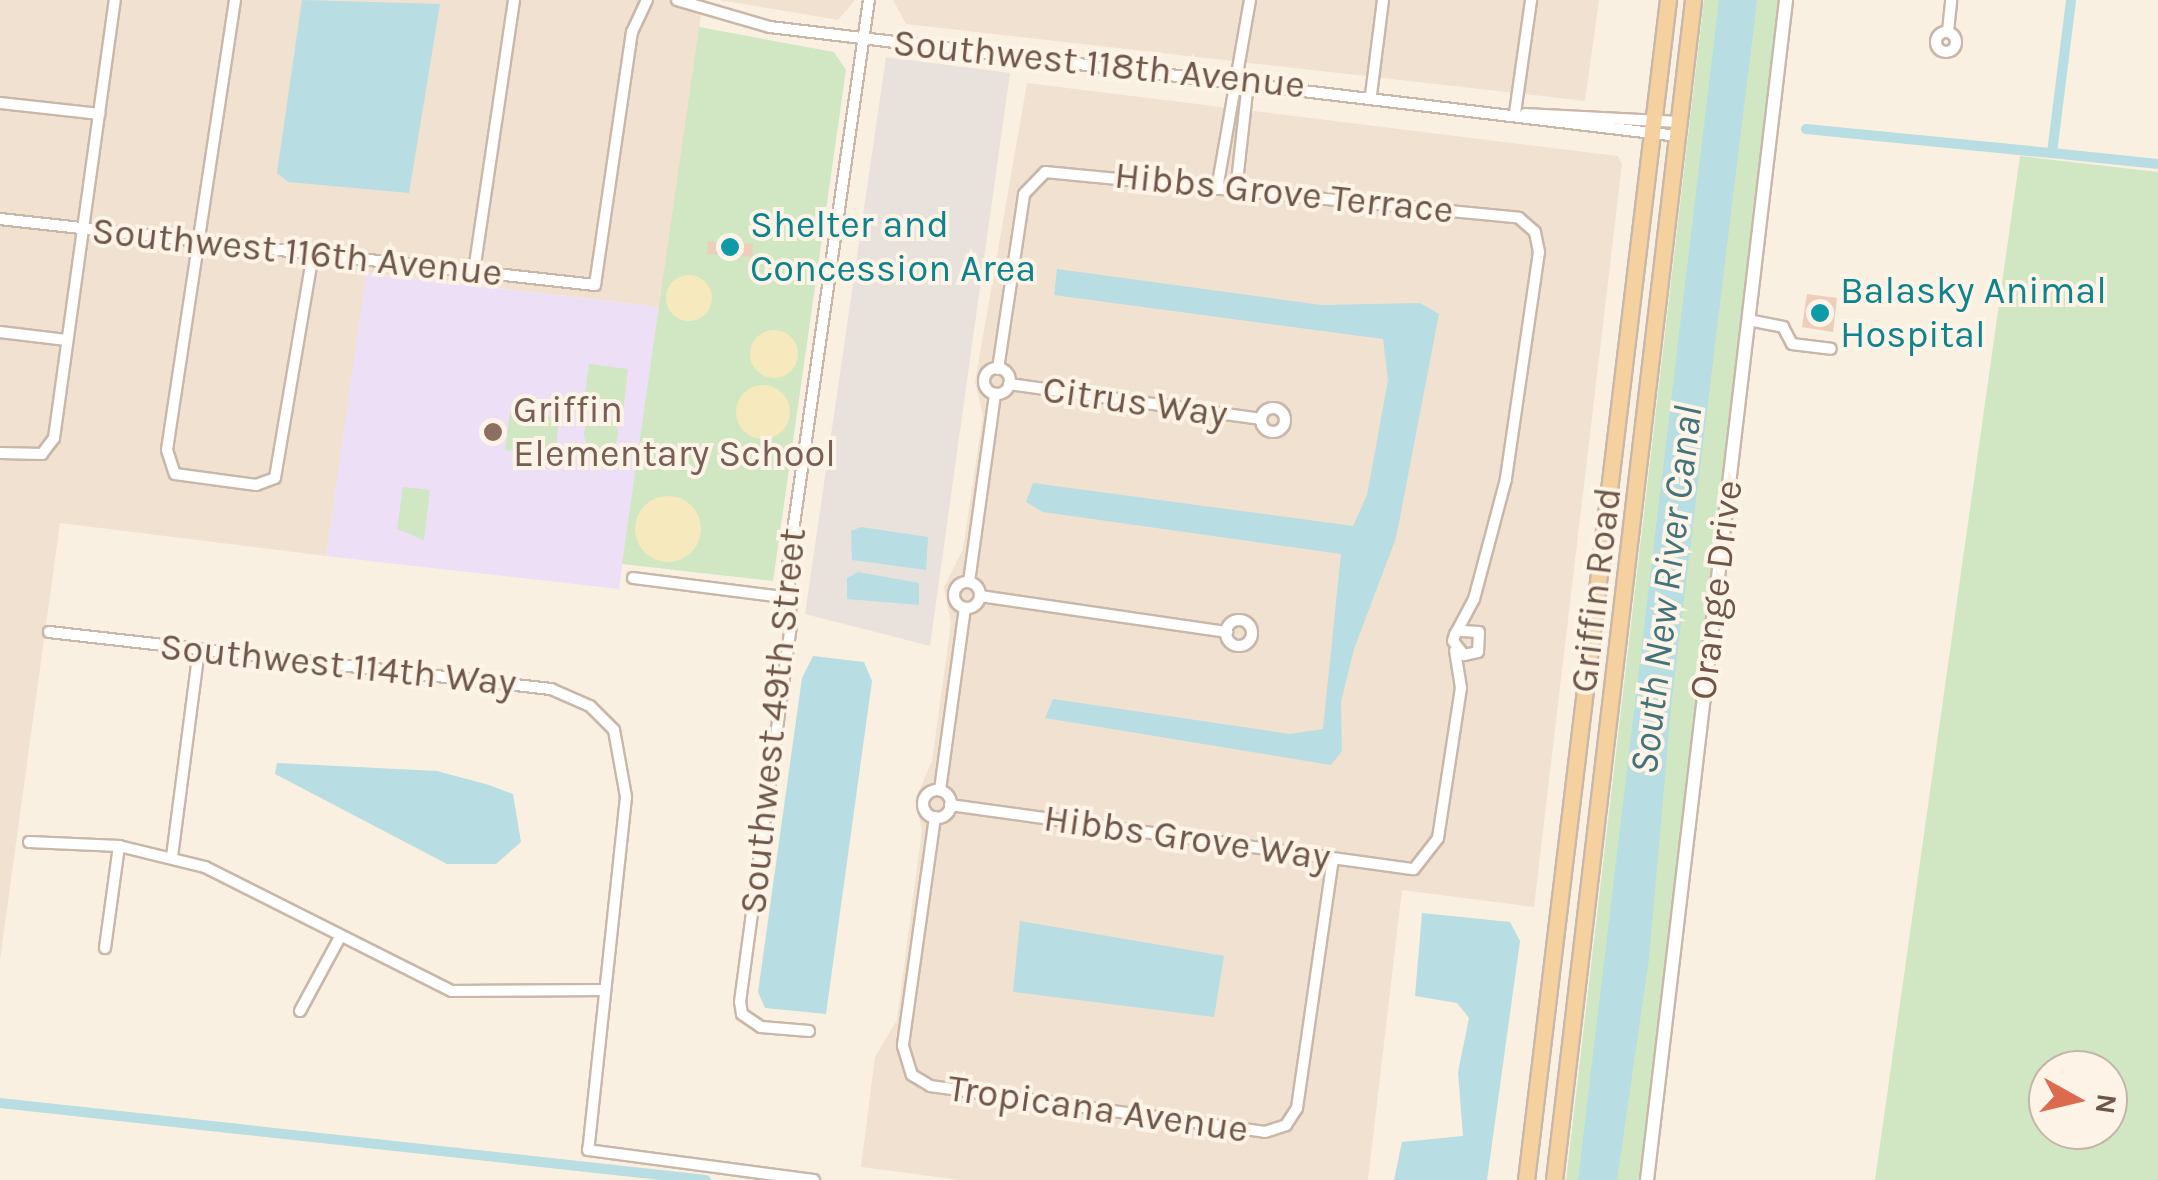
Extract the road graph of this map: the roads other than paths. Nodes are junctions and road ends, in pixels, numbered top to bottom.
1 (107, 0) edge
2 (115, 0) edge
3 (235, 0) edge
4 (514, 0) edge
5 (647, 0) edge
6 (676, 0) edge
7 (868, 0) edge
8 (1250, 0) edge
9 (1383, 0) edge
10 (1531, 0) edge
11 (1668, 0) edge
12 (1693, 0) edge
13 (1786, 0) edge
14 (1951, 0) edge
15 (1948, 31) dead end
16 (864, 37) junction
17 (1239, 80) junction
18 (1372, 94) junction
19 (0, 102) edge
20 (100, 114) junction
21 (1519, 114) junction
22 (1652, 126) junction
23 (1678, 129) junction
24 (1217, 188) junction
25 (1236, 191) junction
26 (0, 219) edge
27 (84, 229) junction
28 (202, 240) junction
29 (313, 253) junction
30 (474, 271) junction
31 (1748, 320) junction
32 (0, 332) edge
33 (67, 340) junction
34 (1831, 349) dead end
35 (998, 369) junction
36 (1009, 384) junction
37 (996, 394) junction
38 (1260, 419) dead end
39 (0, 453) edge
40 (633, 578) dead end
41 (968, 582) junction
42 (1479, 584) junction
43 (980, 596) junction
44 (792, 598) junction
45 (965, 608) junction
46 (1457, 631) junction
47 (49, 632) dead end
48 (1226, 632) dead end
49 (1481, 635) junction
50 (1455, 649) junction
51 (199, 650) junction
52 (1478, 652) junction
53 (1460, 688) junction
54 (940, 790) junction
55 (950, 805) junction
56 (935, 817) junction
57 (29, 842) dead end
58 (119, 846) junction
59 (172, 857) junction
60 (1333, 859) junction
61 (340, 937) junction
62 (105, 948) dead end
63 (604, 990) junction
64 (300, 1011) dead end
65 (810, 1032) dead end
66 (814, 1180) edge
67 (1526, 1180) edge
68 (1554, 1180) edge
69 (1647, 1180) edge

1 - 2 street
2 - 20 street
3 - 28 street
4 - 30 street
5 - 30 street, Southwest 116th Avenue
6 - 16 street, Southwest 118th Avenue
7 - 16 street, Southwest 49th Street
8 - 17 street
9 - 18 street
10 - 21 street
11 - 22 main road, Griffin Road
12 - 23 main road, Griffin Road
13 - 31 street, Orange Drive
14 - 15 street
16 - 17 street, Southwest 118th Avenue
16 - 44 street, Southwest 49th Street
17 - 18 street, Southwest 118th Avenue
17 - 24 street
17 - 25 street
18 - 21 street, Southwest 118th Avenue
19 - 20 street
20 - 27 street
21 - 22 street, Southwest 118th Avenue
22 - 23 street, Southwest 118th Avenue
22 - 67 main road, Griffin Road
23 - 68 main road, Griffin Road
24 - 25 street, Hibbs Grove Terrace
24 - 35 street, Hibbs Grove Terrace
25 - 42 street, Hibbs Grove Terrace
26 - 27 street, Southwest 116th Avenue
27 - 28 street, Southwest 116th Avenue
27 - 33 street
28 - 29 street, Southwest 116th Avenue
28 - 29 street
29 - 30 street, Southwest 116th Avenue
31 - 34 street
31 - 69 street, Orange Drive
32 - 33 street
33 - 39 street
35 - 36 street
35 - 37 street
36 - 37 street
36 - 38 street, Citrus Way
37 - 41 street
40 - 44 street
41 - 43 street
41 - 45 street
42 - 46 street
42 - 49 street
43 - 45 street
43 - 48 street
44 - 65 street, Southwest 49th Street
45 - 54 street
46 - 49 street
46 - 50 street
47 - 51 street, Southwest 114th Way
49 - 52 street
50 - 52 street
50 - 53 street
51 - 59 street
51 - 63 street, Southwest 114th Way
52 - 53 street
53 - 60 street, Hibbs Grove Way
54 - 55 street
54 - 56 street
55 - 56 street
55 - 60 street, Hibbs Grove Way
56 - 60 street, Tropicana Avenue
57 - 58 street
58 - 59 street
58 - 62 street
59 - 61 street
61 - 63 street
61 - 64 street
63 - 66 street

